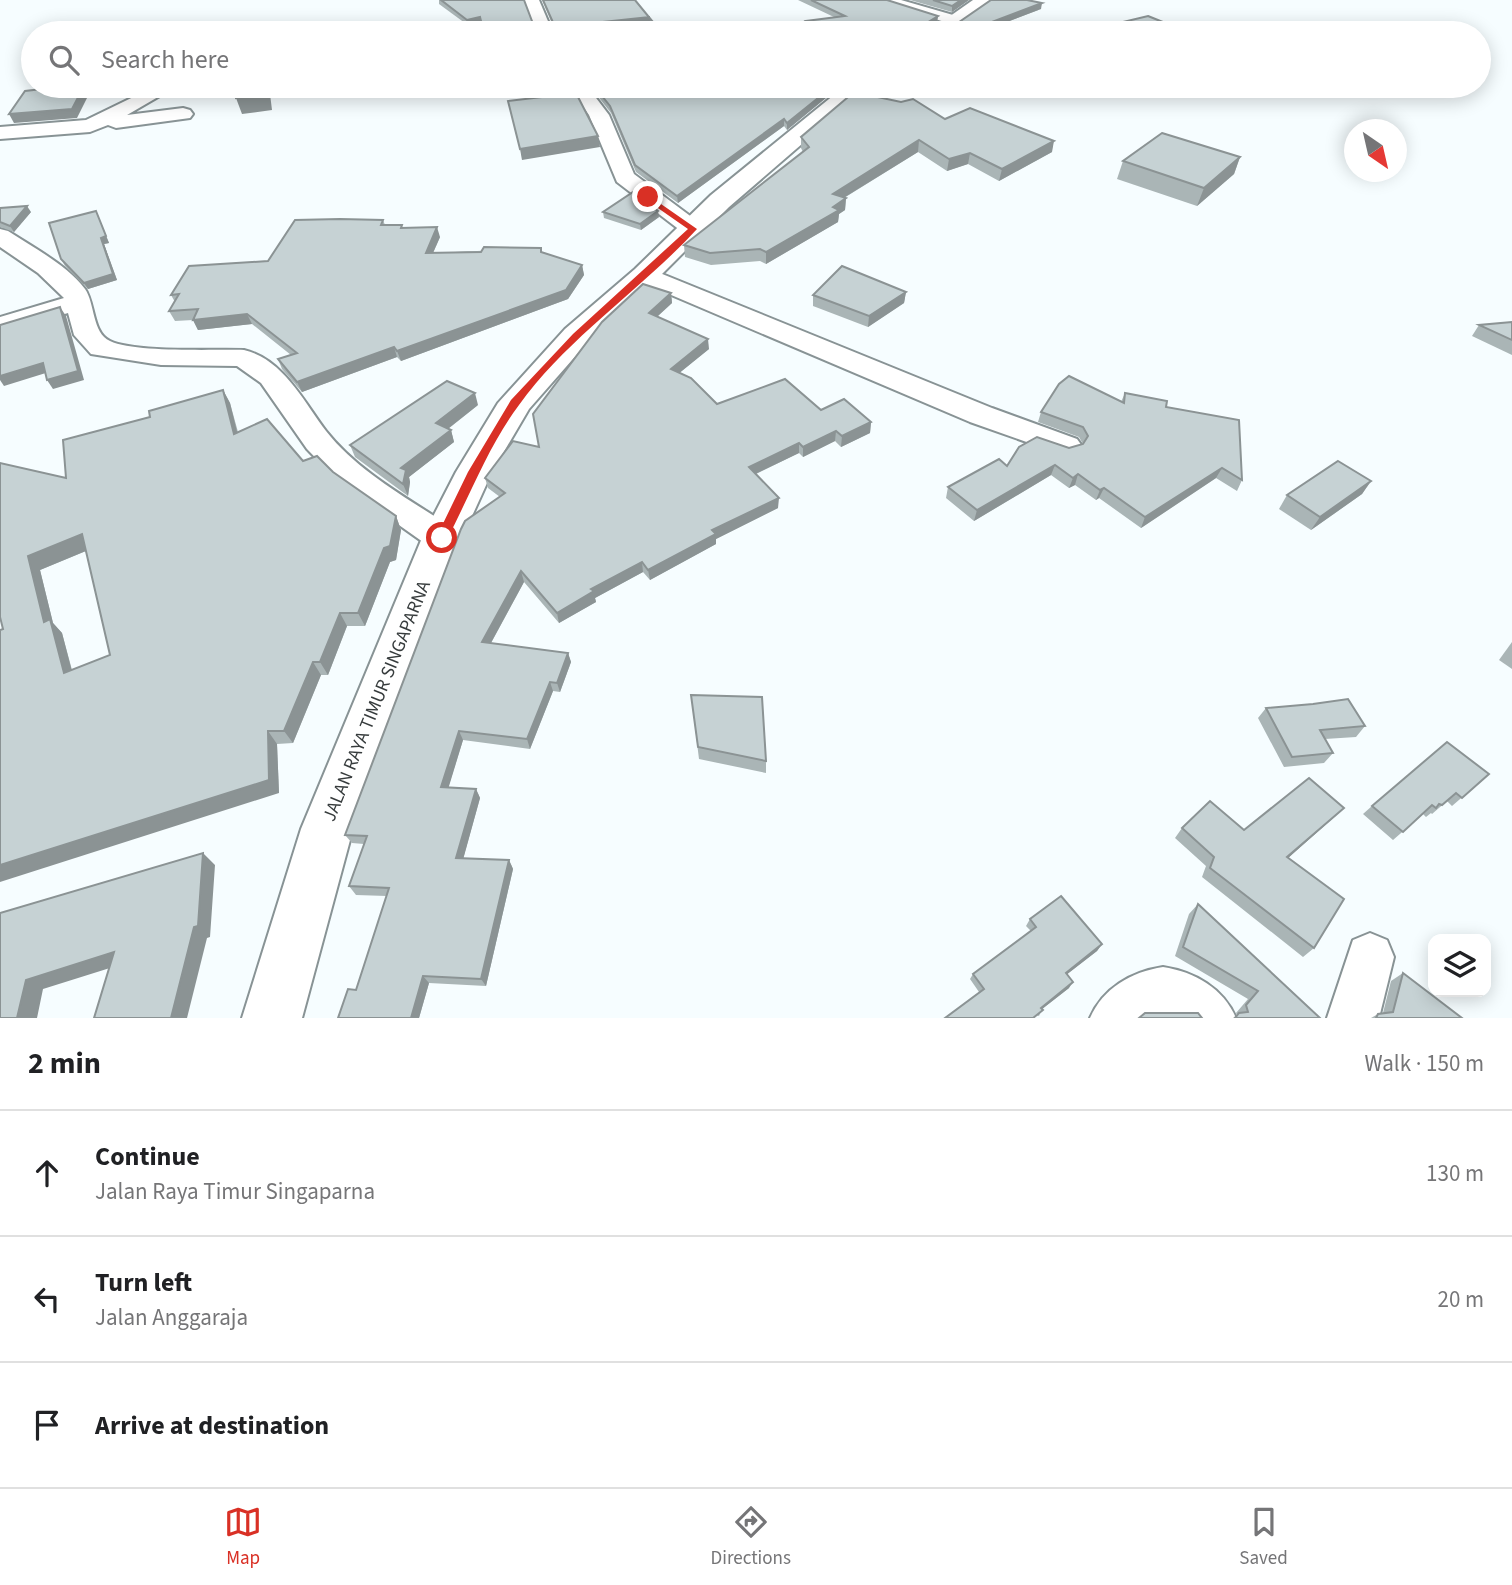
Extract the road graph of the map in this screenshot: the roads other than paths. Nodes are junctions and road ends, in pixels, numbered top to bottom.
1 (531, 0) edge
2 (884, 0) edge
3 (985, 0) edge
4 (954, 20) joint
5 (540, 21) edge
6 (145, 98) edge
7 (587, 98) edge
8 (844, 98) edge
9 (183, 114) dead end
10 (90, 126) junction
11 (0, 133) edge
12 (693, 229) junction
13 (0, 236) edge
14 (645, 275) junction
15 (79, 302) junction
16 (0, 325) edge
17 (1066, 446) edge
18 (442, 538) junction
19 (1370, 957) dead end
20 (272, 1018) edge
21 (1116, 1018) edge
22 (1210, 1018) edge
23 (1353, 1018) edge

1 - 5 street
2 - 4 street
3 - 4 main road
6 - 10 street
7 - 12 street
8 - 12 main road, JALAN RAYA TIMUR SINGAPARNA
9 - 10 street
10 - 11 street
12 - 14 main road, JALAN RAYA TIMUR SINGAPARNA
13 - 15 street
14 - 17 street
14 - 18 main road, JALAN RAYA TIMUR SINGAPARNA
15 - 16 street
15 - 18 street
18 - 20 main road, JALAN RAYA TIMUR SINGAPARNA
19 - 23 street
21 - 22 street

